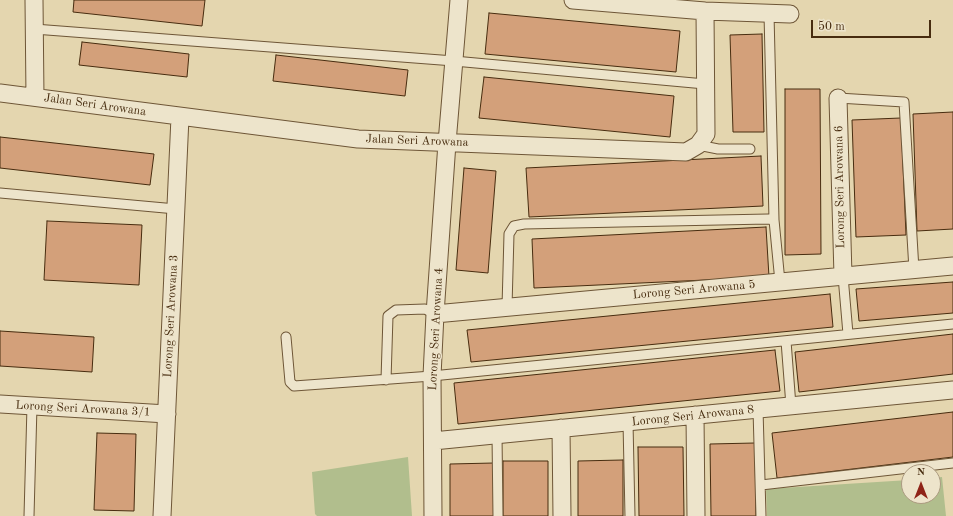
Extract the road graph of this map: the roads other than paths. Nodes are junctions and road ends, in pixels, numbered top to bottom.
1 (34, 0) edge
2 (459, 0) edge
3 (573, 0) edge
4 (704, 11) junction
5 (769, 14) junction
6 (790, 14) dead end
7 (34, 29) junction
8 (454, 61) junction
9 (705, 84) junction
10 (0, 93) edge
11 (35, 97) junction
12 (838, 98) joint
13 (180, 117) junction
14 (447, 143) junction
15 (698, 145) junction
16 (750, 150) dead end
17 (0, 193) edge
18 (176, 209) junction
19 (774, 220) junction
20 (953, 266) edge
21 (914, 270) junction
22 (843, 276) junction
23 (780, 282) junction
24 (507, 307) junction
25 (435, 314) junction
26 (953, 324) edge
27 (848, 334) junction
28 (286, 337) dead end
29 (786, 340) junction
30 (432, 376) junction
31 (386, 380) junction
32 (953, 390) edge
33 (0, 404) edge
34 (32, 406) junction
35 (791, 406) junction
36 (758, 409) junction
37 (167, 414) junction
38 (695, 415) junction
39 (628, 422) junction
40 (561, 428) junction
41 (496, 435) junction
42 (433, 441) junction
43 (953, 463) edge
44 (761, 485) junction
45 (29, 516) edge
46 (162, 516) edge
47 (433, 516) edge
48 (498, 516) edge
49 (562, 516) edge
50 (630, 516) edge
51 (696, 516) edge
52 (761, 516) edge

1 - 7 street
2 - 8 street, Lorong Seri Arowana 4
3 - 4 street
4 - 5 street
4 - 9 street
5 - 6 street
5 - 19 lane
7 - 8 lane
7 - 11 street
8 - 9 lane
8 - 14 street, Lorong Seri Arowana 4
9 - 15 street
10 - 11 street, Jalan Seri Arowana
11 - 13 street, Jalan Seri Arowana
12 - 21 lane
12 - 22 street, Lorong Seri Arowana 6
13 - 14 street, Jalan Seri Arowana
13 - 18 street, Lorong Seri Arowana 3
14 - 15 street, Jalan Seri Arowana
14 - 25 street, Lorong Seri Arowana 4
15 - 16 lane
17 - 18 lane
18 - 37 street, Lorong Seri Arowana 3
19 - 23 lane
19 - 24 lane
20 - 21 street, Lorong Seri Arowana 5
21 - 22 street, Lorong Seri Arowana 5
22 - 23 street, Lorong Seri Arowana 5
22 - 27 lane
23 - 24 street, Lorong Seri Arowana 5
24 - 25 street, Lorong Seri Arowana 5
25 - 30 street, Lorong Seri Arowana 4
25 - 31 lane
26 - 27 lane
27 - 29 lane
28 - 31 lane
29 - 30 lane
29 - 35 lane
30 - 31 lane
30 - 42 street, Lorong Seri Arowana 4
32 - 35 street, Lorong Seri Arowana 8
33 - 34 street, Lorong Seri Arowana 3/1
34 - 37 street, Lorong Seri Arowana 3/1
34 - 45 lane
35 - 36 street, Lorong Seri Arowana 8
36 - 38 street, Lorong Seri Arowana 8
36 - 44 lane
37 - 46 street, Lorong Seri Arowana 3
38 - 39 street, Lorong Seri Arowana 8
38 - 51 street
39 - 40 street, Lorong Seri Arowana 8
39 - 50 lane
40 - 41 street, Lorong Seri Arowana 8
40 - 49 street
41 - 42 street, Lorong Seri Arowana 8
41 - 48 lane
42 - 47 street, Lorong Seri Arowana 4
43 - 44 lane
44 - 52 lane

